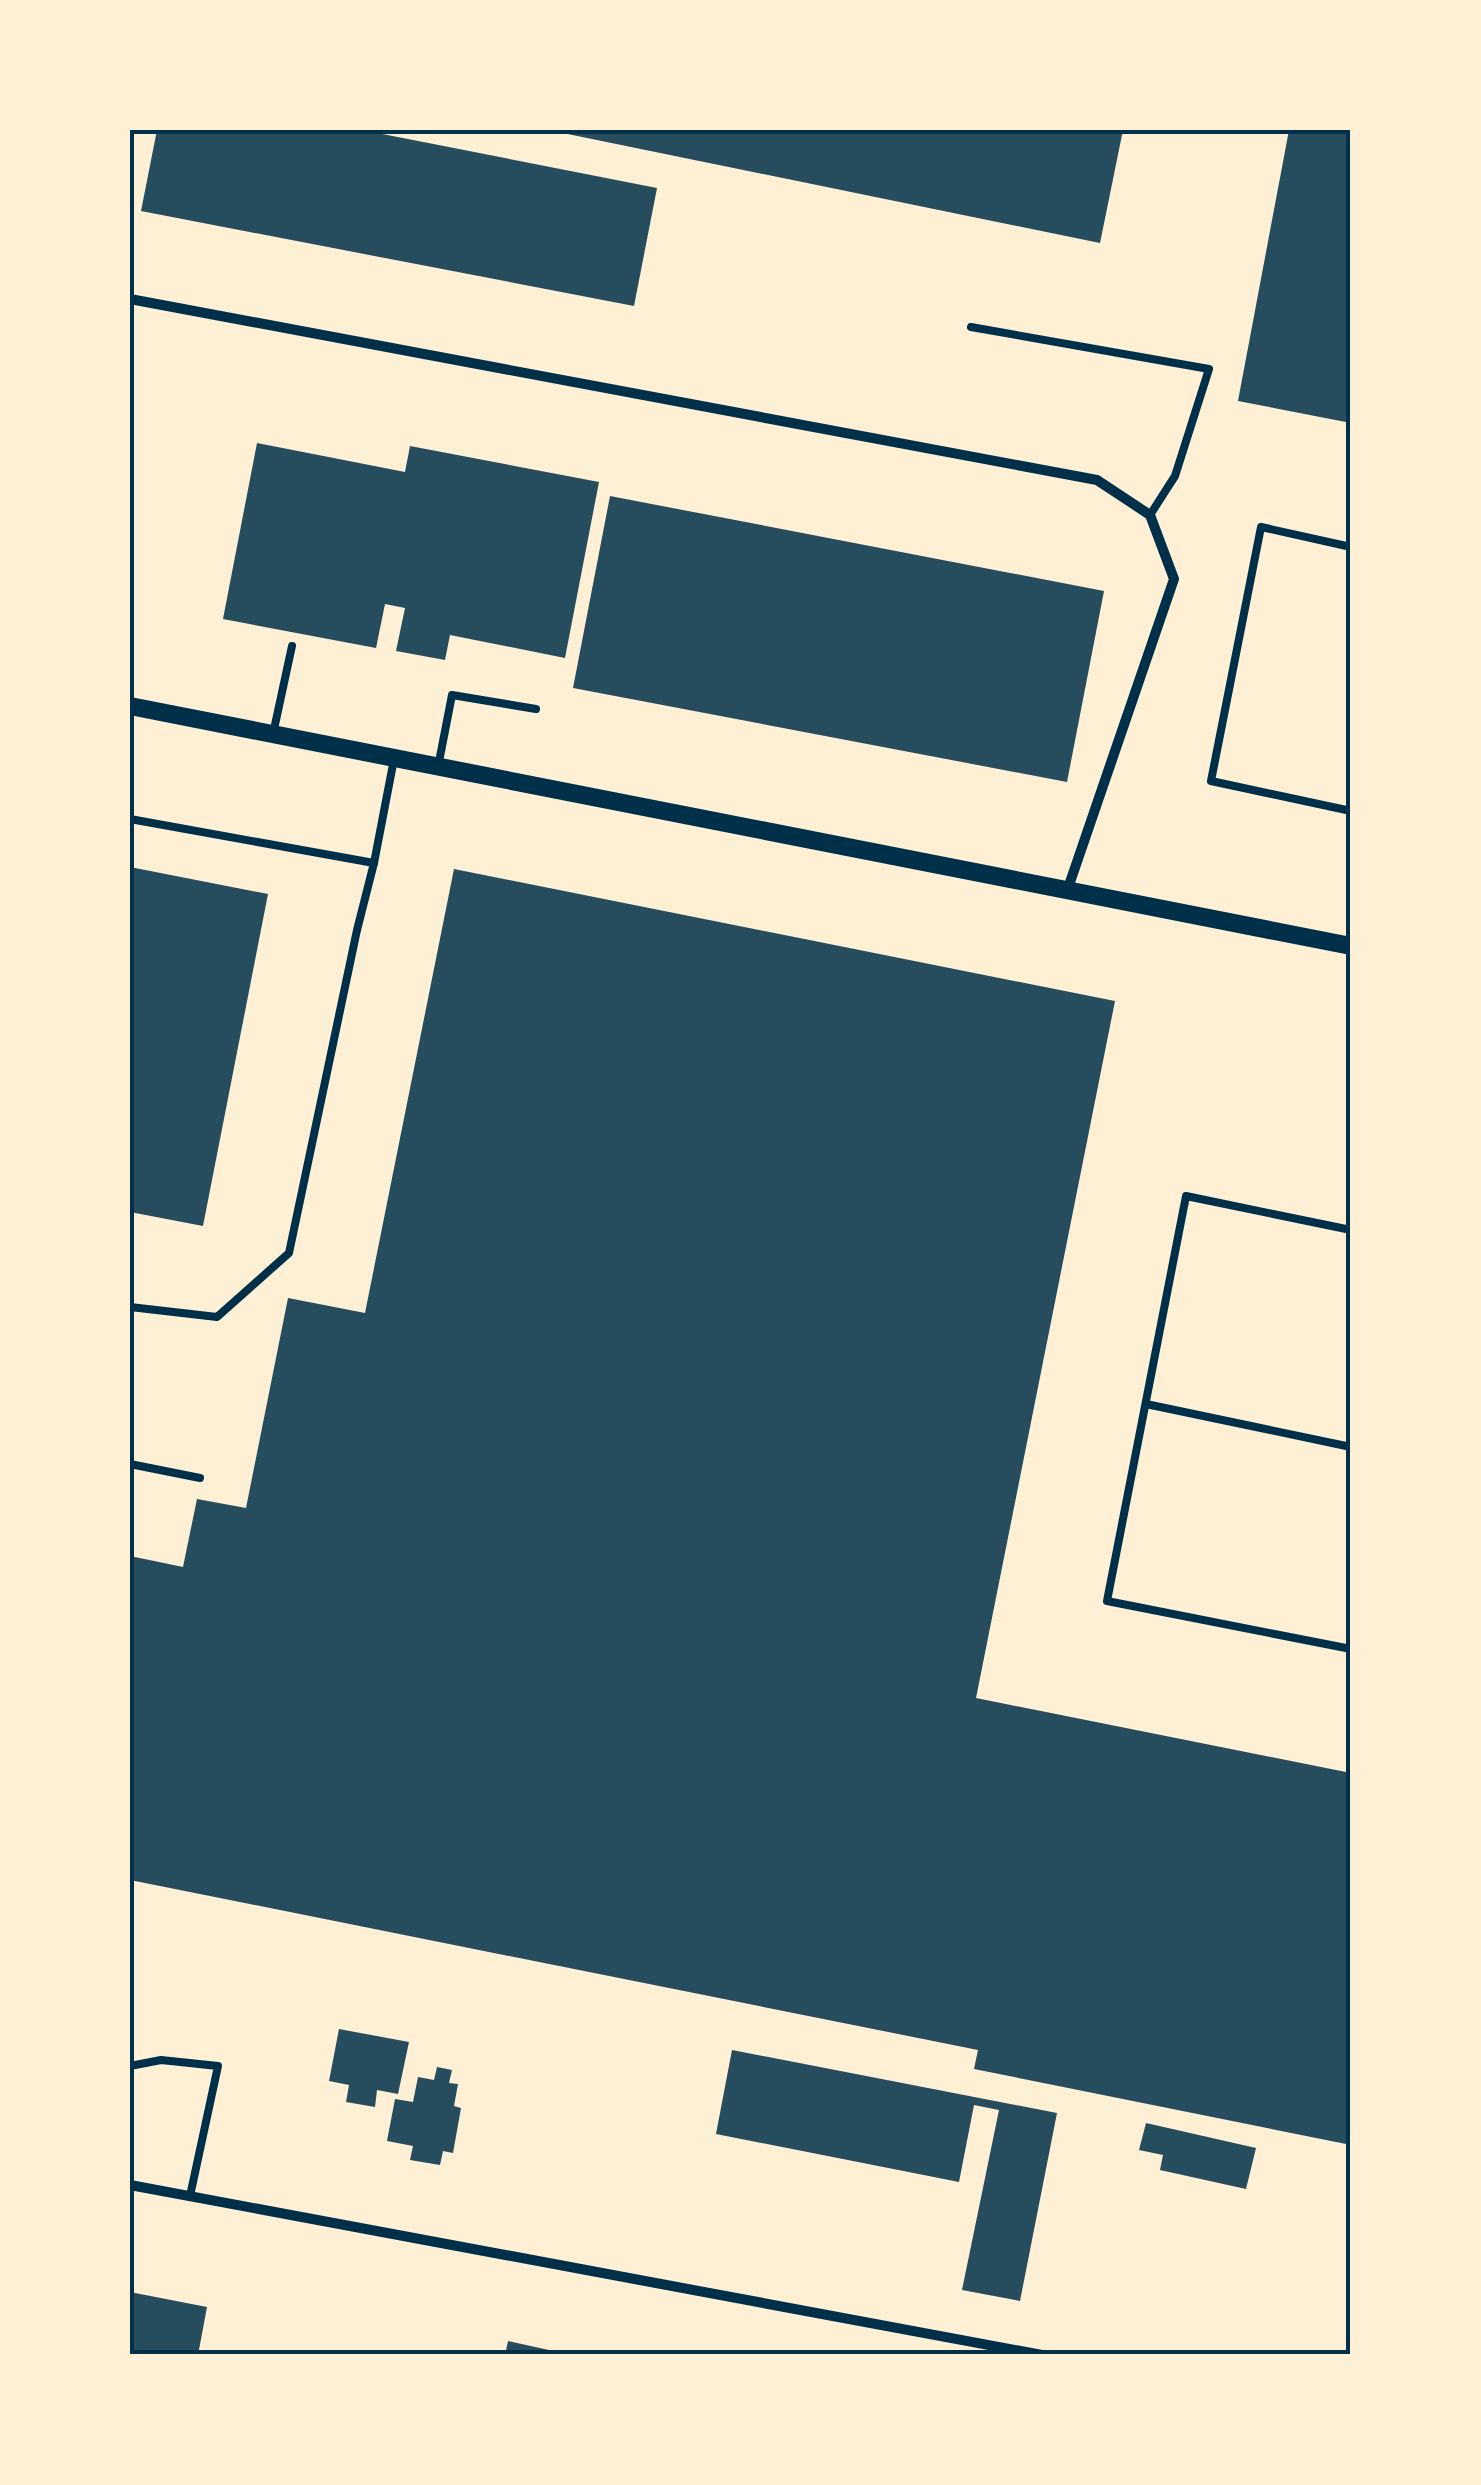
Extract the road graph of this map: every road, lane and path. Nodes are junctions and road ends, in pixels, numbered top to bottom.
1 (130, 299) edge
2 (972, 327) dead end
3 (1150, 515) junction
4 (1351, 547) edge
5 (292, 646) dead end
6 (130, 706) edge
7 (536, 709) dead end
8 (273, 734) junction
9 (394, 758) junction
10 (438, 767) junction
11 (1351, 811) edge
12 (130, 818) edge
13 (374, 863) junction
14 (1067, 891) junction
15 (1351, 946) edge
16 (1351, 1230) edge
17 (130, 1308) edge
18 (1146, 1404) junction
19 (1351, 1447) edge
20 (130, 1464) edge
21 (200, 1478) dead end
22 (1351, 1649) edge
23 (130, 2066) edge
24 (130, 2185) edge
25 (190, 2196) junction
26 (1042, 2355) edge

1 - 3 street
2 - 3 lane
3 - 14 street
4 - 11 lane
5 - 8 lane
6 - 8 street
7 - 10 lane
8 - 9 street
9 - 10 street
9 - 13 lane
10 - 14 street
12 - 13 lane
13 - 17 lane
14 - 15 street
16 - 18 lane
18 - 19 lane
18 - 22 lane
20 - 21 lane
23 - 25 lane
24 - 25 street
25 - 26 street

